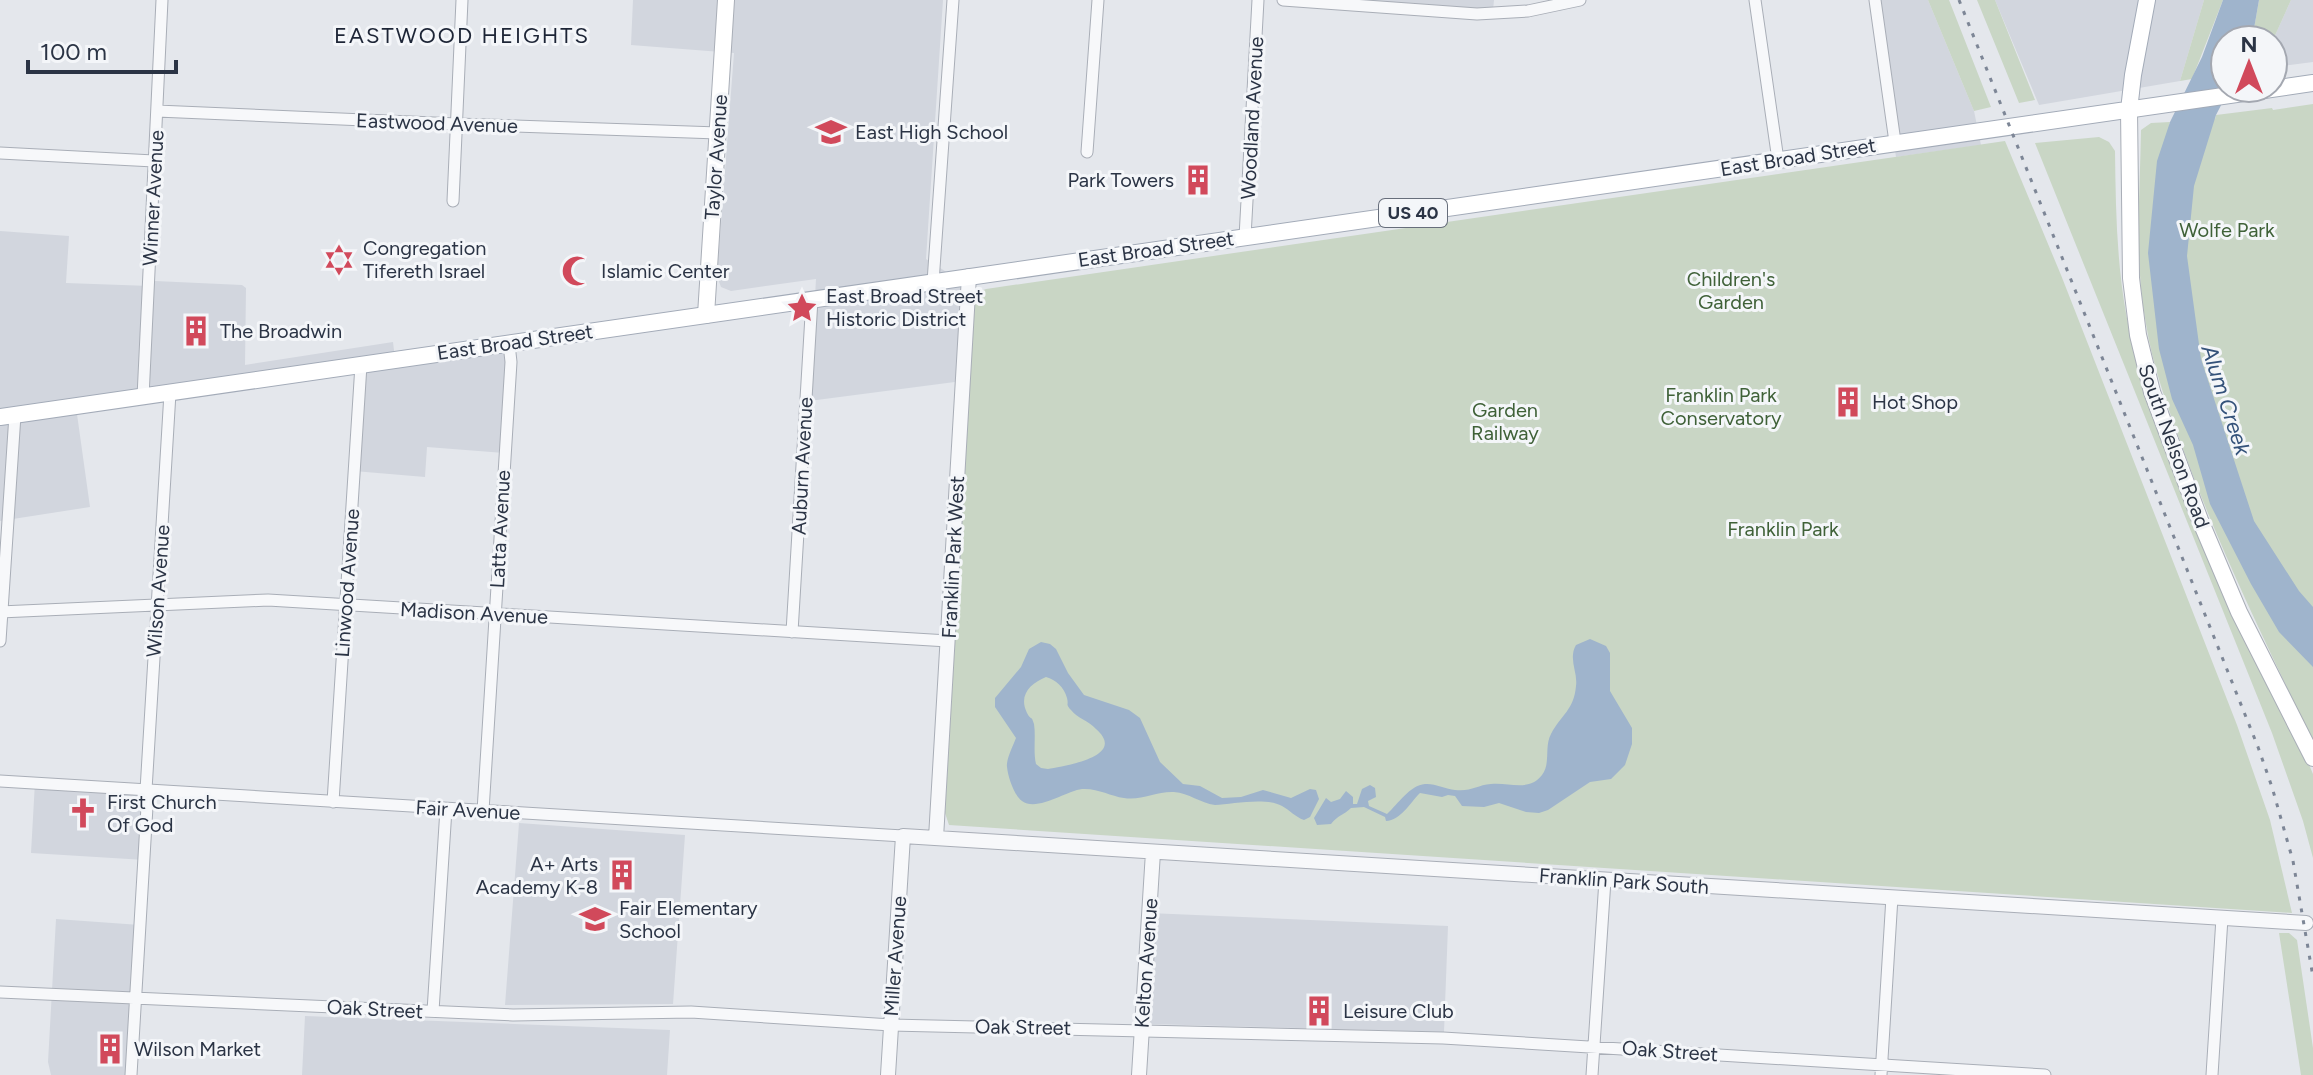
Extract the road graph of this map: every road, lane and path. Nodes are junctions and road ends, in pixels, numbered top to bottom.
1 (162, 0) edge
2 (462, 0) edge
3 (726, 0) edge
4 (953, 0) edge
5 (1098, 0) edge
6 (1258, 0) edge
7 (1283, 0) edge
8 (1580, 0) edge
9 (1755, 0) edge
10 (1875, 0) edge
11 (2147, 0) edge
12 (2313, 83) edge
13 (2129, 110) junction
14 (157, 111) junction
15 (457, 124) junction
16 (718, 133) junction
17 (1895, 142) junction
18 (1087, 152) dead end
19 (0, 153) edge
20 (1778, 160) junction
21 (154, 161) junction
22 (453, 201) dead end
23 (1245, 237) junction
24 (969, 276) junction
25 (933, 282) junction
26 (812, 299) junction
27 (706, 315) junction
28 (509, 344) junction
29 (361, 365) junction
30 (170, 393) junction
31 (143, 397) junction
32 (7, 416) edge
33 (157, 605) junction
34 (346, 605) junction
35 (1, 612) edge
36 (496, 614) junction
37 (792, 632) junction
38 (0, 641) edge
39 (948, 641) junction
40 (2313, 758) edge
41 (0, 781) edge
42 (147, 790) junction
43 (333, 802) junction
44 (446, 809) junction
45 (483, 811) junction
46 (903, 836) junction
47 (936, 838) junction
48 (1153, 852) junction
49 (1605, 880) junction
50 (1892, 897) junction
51 (2222, 918) junction
52 (2309, 923) edge
53 (0, 992) edge
54 (136, 999) junction
55 (433, 1011) junction
56 (891, 1025) junction
57 (1142, 1030) junction
58 (1594, 1046) junction
59 (1881, 1070) edge
60 (131, 1075) edge
61 (888, 1075) edge
62 (1139, 1075) edge
63 (1592, 1075) edge
64 (2045, 1075) edge
65 (2212, 1075) edge

1 - 14 street, Winner Avenue
2 - 15 street
3 - 16 main road, Taylor Avenue
4 - 25 street
5 - 18 street
6 - 23 street, Woodland Avenue
7 - 8 street
9 - 20 street
10 - 17 street
11 - 13 main road, South Nelson Road
12 - 13 main road, East Broad Street / US 40
13 - 17 main road, East Broad Street / US 40
13 - 40 main road, South Nelson Road
14 - 15 street, Eastwood Avenue
14 - 21 street, Winner Avenue
15 - 16 street, Eastwood Avenue
15 - 22 street
16 - 27 main road, Taylor Avenue
17 - 20 main road, East Broad Street / US 40
19 - 21 street
20 - 23 main road, East Broad Street / US 40
21 - 31 street, Winner Avenue
23 - 24 main road, East Broad Street / US 40
24 - 25 main road, East Broad Street / US 40
24 - 39 street, Franklin Park West
25 - 26 main road, East Broad Street / US 40
26 - 27 main road, East Broad Street / US 40
26 - 37 street, Auburn Avenue
27 - 28 main road, East Broad Street / US 40
28 - 29 main road, East Broad Street / US 40
28 - 36 street, Latta Avenue
29 - 30 main road, East Broad Street / US 40
29 - 34 street, Linwood Avenue
30 - 31 main road, East Broad Street / US 40
30 - 33 street, Wilson Avenue
31 - 32 main road, East Broad Street / US 40
32 - 35 street
33 - 34 street, Madison Avenue
33 - 35 street, Madison Avenue
33 - 42 street, Wilson Avenue
34 - 36 street, Madison Avenue
34 - 43 street, Linwood Avenue
35 - 38 street
36 - 37 street, Madison Avenue
36 - 45 street, Latta Avenue
37 - 39 street, Madison Avenue
39 - 47 street, Franklin Park West
41 - 42 street, Fair Avenue
42 - 43 street, Fair Avenue
42 - 54 street, Wilson Avenue
43 - 44 street, Fair Avenue
44 - 45 street, Fair Avenue
44 - 55 street
45 - 46 street, Fair Avenue
46 - 47 street, Fair Avenue
46 - 56 street, Miller Avenue
47 - 48 street, Franklin Park South
48 - 49 street, Franklin Park South
48 - 57 street, Kelton Avenue
49 - 50 street, Franklin Park South
49 - 58 street
50 - 51 street, Franklin Park South
50 - 59 street
51 - 52 street, Franklin Park South
51 - 65 street
53 - 54 street, Oak Street
54 - 55 street, Oak Street
54 - 60 street, Wilson Avenue
55 - 56 street, Oak Street
56 - 57 street, Oak Street
56 - 61 street, Miller Avenue
57 - 58 street, Oak Street
57 - 62 street, Kelton Avenue
58 - 59 street, Oak Street
58 - 63 street
59 - 64 street, Oak Street

